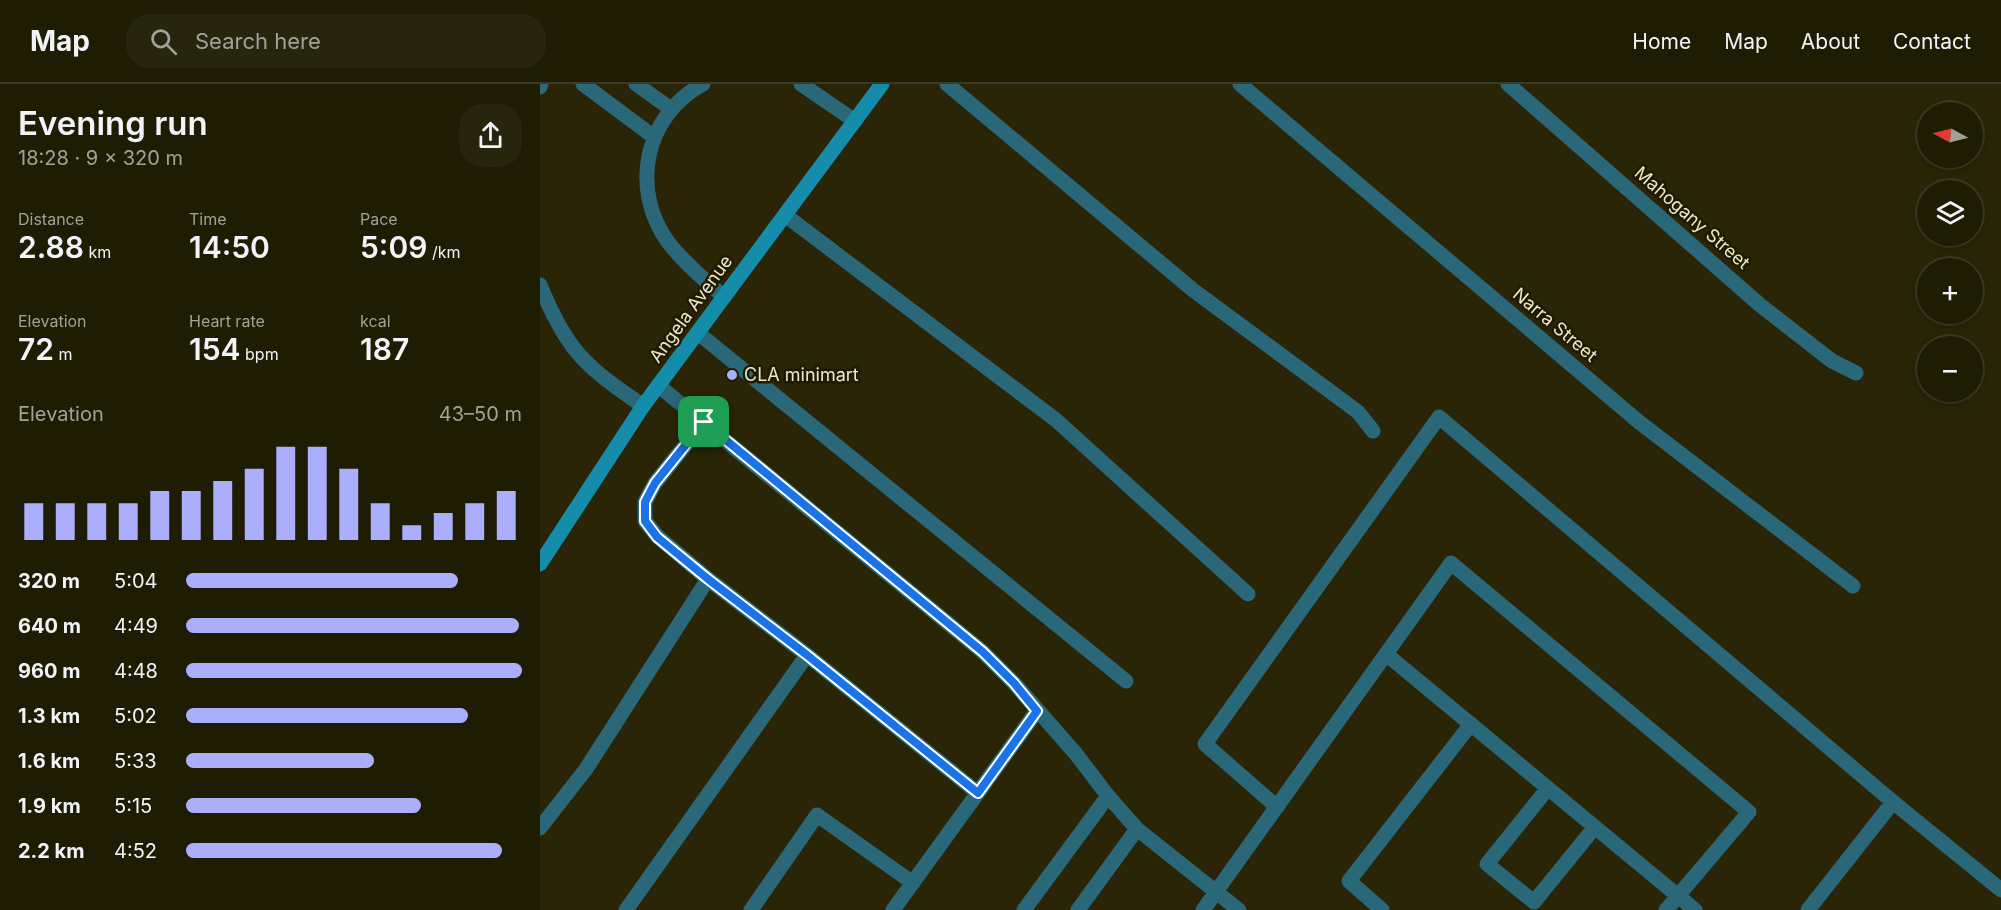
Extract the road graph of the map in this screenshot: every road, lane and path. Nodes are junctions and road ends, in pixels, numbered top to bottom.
1 (584, 84) edge
2 (636, 84) edge
3 (703, 84) edge
4 (801, 84) edge
5 (882, 84) edge
6 (947, 84) edge
7 (1240, 84) edge
8 (1508, 84) edge
9 (671, 109) junction
10 (855, 121) junction
11 (654, 137) junction
12 (785, 215) junction
13 (540, 285) edge
14 (724, 297) junction
15 (698, 333) junction
16 (1856, 373) dead end
17 (659, 386) junction
18 (643, 406) junction
19 (704, 422) junction
20 (1374, 431) dead end
21 (540, 564) edge
22 (708, 579) junction
23 (1853, 586) dead end
24 (1248, 594) dead end
25 (1386, 654) junction
26 (807, 655) junction
27 (1126, 681) dead end
28 (1037, 711) junction
29 (1472, 724) junction
30 (1548, 788) junction
31 (978, 793) junction
32 (1108, 796) junction
33 (1893, 802) junction
34 (1277, 807) junction
35 (1595, 827) junction
36 (540, 828) edge
37 (1137, 829) junction
38 (913, 883) junction
39 (2001, 890) edge
40 (1217, 891) junction
41 (1678, 896) junction
42 (626, 910) edge
43 (752, 910) edge
44 (893, 910) edge
45 (1024, 910) edge
46 (1078, 910) edge
47 (1203, 910) edge
48 (1239, 910) edge
49 (1382, 910) edge
50 (1666, 910) edge
51 (1695, 910) edge
52 (1808, 910) edge

1 - 11 street
2 - 9 street
3 - 9 street
4 - 10 street
5 - 10 main road, Angela Avenue
6 - 20 street
7 - 23 street, Narra Street
8 - 16 street, Mahogany Street
9 - 11 street
10 - 12 main road, Angela Avenue
11 - 14 street
12 - 14 main road, Angela Avenue
12 - 24 street
13 - 18 street
14 - 15 main road, Angela Avenue
15 - 17 main road, Angela Avenue
15 - 27 street
17 - 18 main road, Angela Avenue
17 - 19 street
18 - 21 main road, Angela Avenue
19 - 22 street
19 - 28 street
22 - 26 street
22 - 36 street
25 - 29 street
25 - 34 street
25 - 41 street
26 - 31 street
26 - 42 street
28 - 31 street
28 - 32 street
29 - 30 street
29 - 49 street
30 - 35 street
30 - 35 street
31 - 38 street
32 - 37 street
32 - 45 street
33 - 34 street
33 - 39 street
33 - 52 street
34 - 40 street
35 - 41 street
37 - 40 street
37 - 46 street
38 - 43 street
38 - 44 street
40 - 47 street
40 - 48 street
41 - 50 street
41 - 51 street

